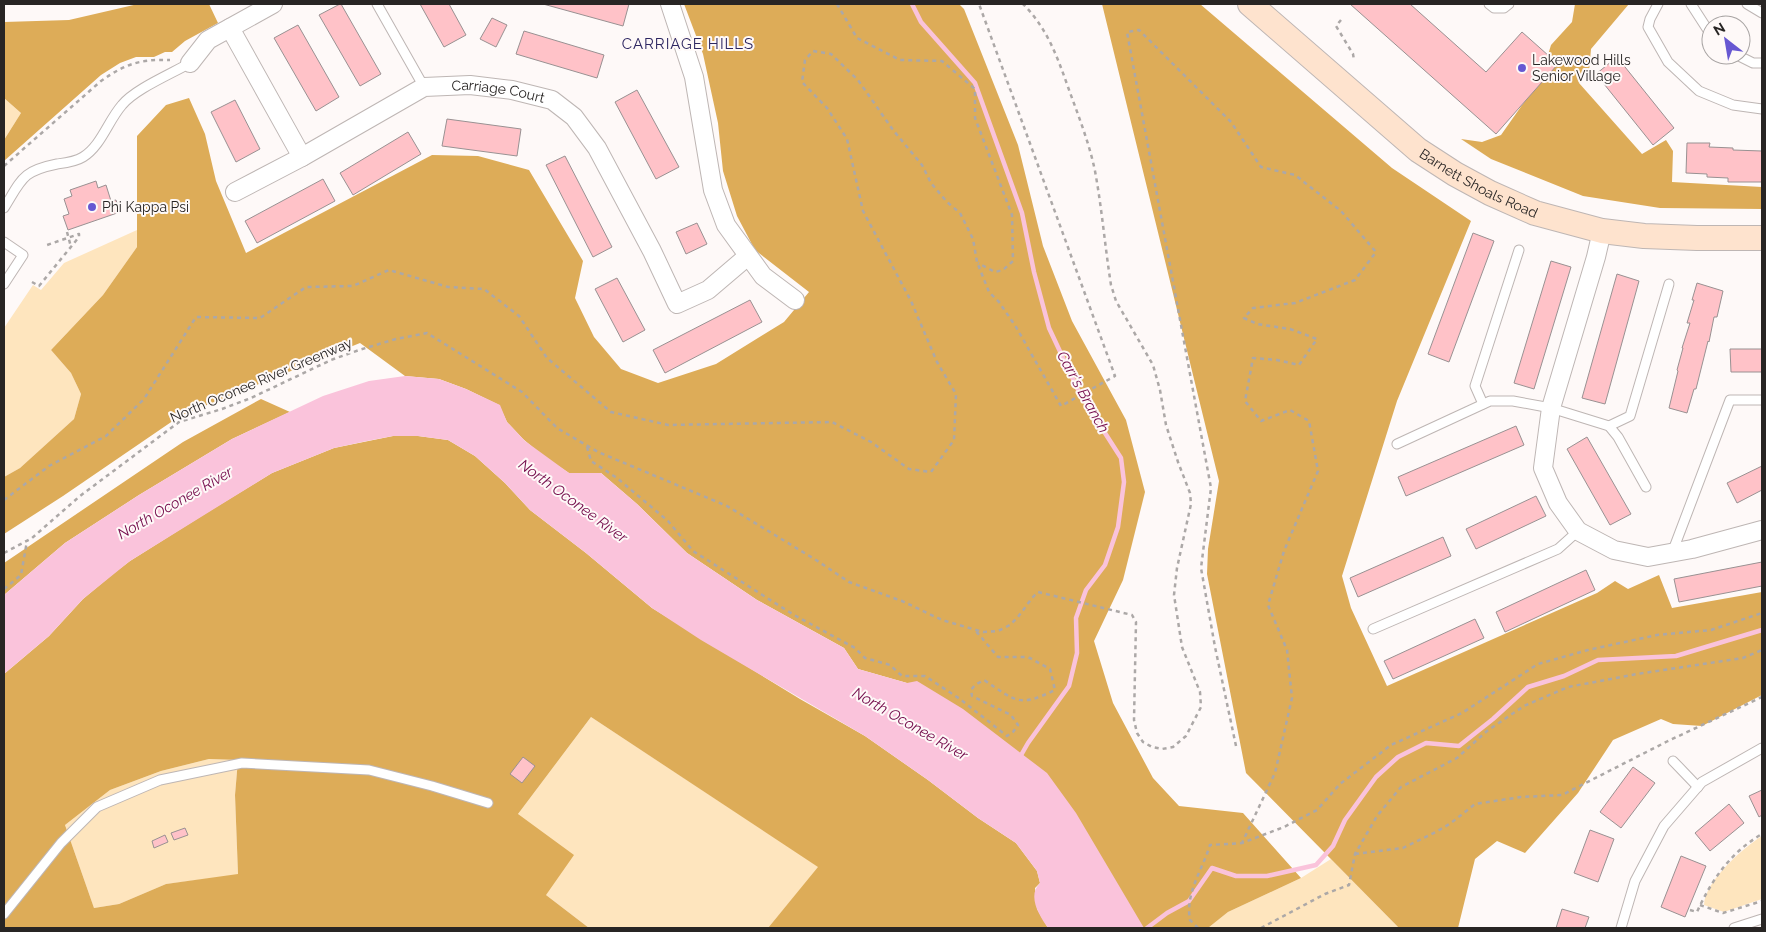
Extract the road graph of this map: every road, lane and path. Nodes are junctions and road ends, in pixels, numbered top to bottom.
1 (273, 4) edge
2 (377, 4) edge
3 (670, 4) edge
4 (837, 4) edge
5 (979, 4) edge
6 (1023, 4) edge
7 (1250, 4) edge
8 (1489, 4) edge
9 (1509, 4) edge
10 (1658, 4) edge
11 (1691, 4) edge
12 (1747, 4) edge
13 (1762, 13) edge
14 (1341, 20) dead end
15 (1701, 20) edge
16 (230, 28) junction
17 (169, 60) dead end
18 (1354, 60) dead end
19 (190, 63) joint
20 (424, 87) junction
21 (1762, 109) edge
22 (302, 157) junction
23 (4, 166) edge
24 (235, 192) dead end
25 (4, 208) edge
26 (1602, 231) junction
27 (67, 232) dead end
28 (68, 238) junction
29 (1762, 238) edge
30 (4, 242) edge
31 (47, 245) dead end
32 (71, 247) junction
33 (1519, 250) dead end
34 (748, 256) junction
35 (977, 262) junction
36 (32, 282) dead end
37 (4, 284) edge
38 (1669, 284) dead end
39 (795, 300) dead end
40 (1762, 400) edge
41 (1482, 404) junction
42 (1551, 408) junction
43 (1609, 426) junction
44 (1397, 444) dead end
45 (587, 445) junction
46 (1646, 487) dead end
47 (4, 500) edge
48 (1762, 530) edge
49 (1578, 531) junction
50 (27, 541) junction
51 (4, 553) edge
52 (1672, 553) junction
53 (4, 589) edge
54 (1762, 612) edge
55 (1373, 629) dead end
56 (974, 630) junction
57 (1762, 650) edge
58 (1762, 697) edge
59 (1236, 746) dead end
60 (1762, 748) edge
61 (1673, 761) dead end
62 (1698, 787) junction
63 (488, 803) dead end
64 (1762, 834) edge
65 (1242, 843) junction
66 (1355, 854) junction
67 (1762, 901) edge
68 (1700, 905) junction
69 (1690, 910) dead end
70 (4, 914) edge
71 (1762, 919) edge
72 (1198, 928) edge
73 (1261, 928) edge
74 (1621, 928) edge
75 (1734, 928) edge

1 - 16 street
2 - 20 lane
3 - 34 street
4 - 35 path
5 - 35 path
6 - 56 path, North Oconee River Greenway
7 - 26 main road, Barnett Shoals Road
8 - 9 lane
10 - 21 lane
11 - 15 lane
12 - 13 lane
14 - 18 path
16 - 19 street
16 - 22 street
17 - 23 path
19 - 25 lane
20 - 22 street, Carriage Court
20 - 34 street, Carriage Court
22 - 24 street, Carriage Court
26 - 29 main road, Barnett Shoals Road
26 - 42 street
27 - 28 path
28 - 31 path
28 - 32 path
28 - 32 path
30 - 37 lane
32 - 36 path
33 - 41 lane
34 - 39 street
35 - 47 path
38 - 43 lane
40 - 52 lane
41 - 42 lane
41 - 44 lane
42 - 43 lane
42 - 49 street
43 - 46 lane
45 - 50 path, North Oconee River Greenway
45 - 56 path, North Oconee River Greenway
45 - 56 path
48 - 52 street
49 - 52 street
49 - 55 lane
50 - 51 path, North Oconee River Greenway
50 - 53 path
54 - 65 path
57 - 66 path
58 - 66 path
59 - 65 path
60 - 62 lane
61 - 62 lane
62 - 74 lane
63 - 70 lane
64 - 68 path
65 - 72 path
66 - 73 path
67 - 68 path
68 - 69 path
71 - 75 lane

